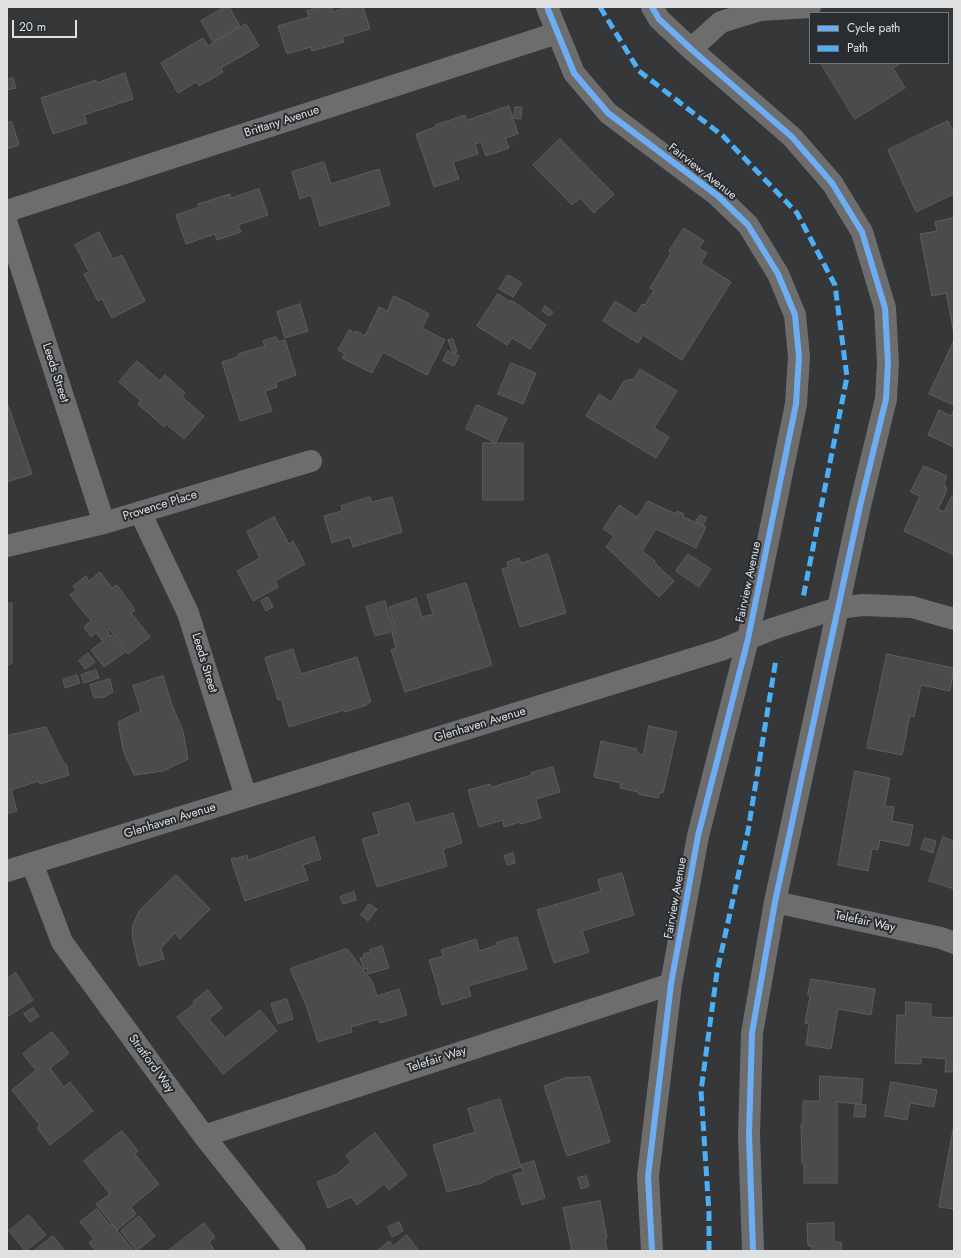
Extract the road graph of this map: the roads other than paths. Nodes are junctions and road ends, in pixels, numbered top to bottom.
1 (547, 7) edge
2 (652, 7) edge
3 (810, 7) edge
4 (557, 33) junction
5 (691, 49) junction
6 (7, 211) edge
7 (7, 224) edge
8 (311, 461) dead end
9 (140, 512) junction
10 (104, 523) junction
11 (7, 546) edge
12 (838, 608) junction
13 (954, 620) edge
14 (748, 639) junction
15 (246, 797) junction
16 (32, 863) junction
17 (7, 871) edge
18 (775, 902) junction
19 (954, 943) edge
20 (671, 984) junction
21 (204, 1136) junction
22 (295, 1251) edge
23 (652, 1251) edge
24 (752, 1251) edge

1 - 4 street, Fairview Avenue
2 - 5 street
3 - 5 street
4 - 6 street, Brittany Avenue
4 - 14 street, Fairview Avenue
5 - 12 street
7 - 10 street, Leeds Street
8 - 9 street, Provence Place
9 - 10 street, Provence Place
9 - 15 street, Leeds Street
10 - 11 street, Provence Place
12 - 13 street, Glenhaven Avenue
12 - 14 street, Glenhaven Avenue
12 - 18 street
14 - 15 street, Glenhaven Avenue
14 - 20 street, Fairview Avenue
15 - 16 street, Glenhaven Avenue
16 - 17 street, Glenhaven Avenue
16 - 21 street, Stratford Way
18 - 19 street, Telefair Way
18 - 24 street
20 - 21 street, Telefair Way
20 - 23 street, Fairview Avenue
21 - 22 street, Stratford Way

